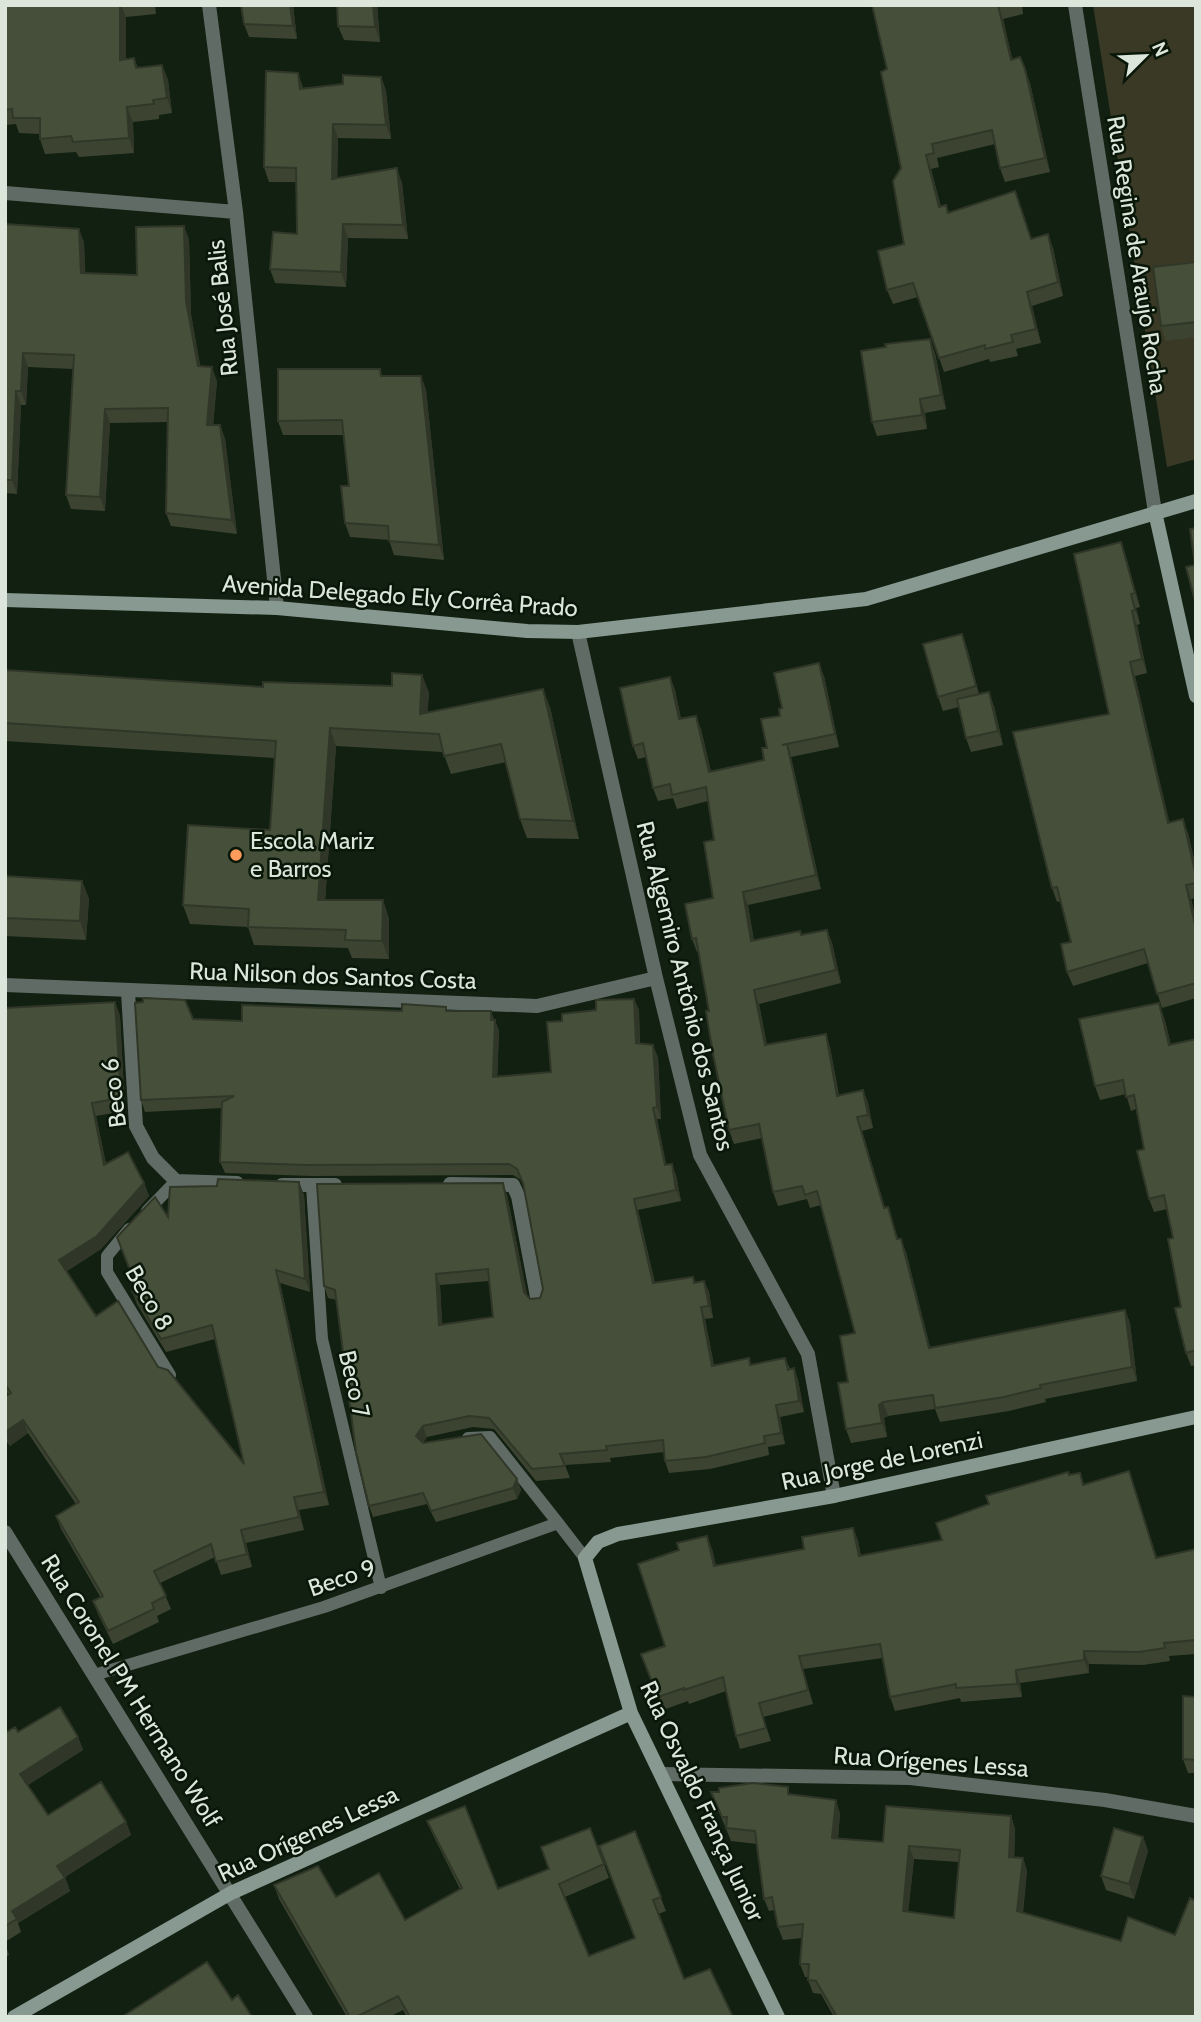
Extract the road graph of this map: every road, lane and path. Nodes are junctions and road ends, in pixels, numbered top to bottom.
1 (209, 5) edge
2 (1075, 5) edge
3 (5, 193) edge
4 (236, 212) junction
5 (1196, 501) edge
6 (1155, 512) junction
7 (5, 600) edge
8 (277, 608) junction
9 (578, 632) junction
10 (1196, 696) edge
11 (656, 978) junction
12 (5, 985) edge
13 (128, 992) junction
14 (176, 1181) junction
15 (435, 1184) edge
16 (353, 1185) edge
17 (312, 1186) junction
18 (538, 1302) edge
19 (170, 1375) edge
20 (1196, 1417) edge
21 (452, 1441) edge
22 (834, 1496) junction
23 (558, 1523) junction
24 (5, 1532) edge
25 (585, 1559) junction
26 (381, 1588) junction
27 (94, 1675) junction
28 (631, 1713) junction
29 (661, 1774) junction
30 (1196, 1816) edge
31 (231, 1893) junction
32 (14, 2017) edge
33 (306, 2017) edge
34 (778, 2017) edge

1 - 4 street, Rua José Balis
2 - 6 street, Rua Regina de Araujo Rocha
3 - 4 street
4 - 8 street, Rua José Balis
5 - 6 street, Avenida Delegado Ely Corrêa Prado
6 - 9 street, Avenida Delegado Ely Corrêa Prado
6 - 10 street
7 - 8 street, Avenida Delegado Ely Corrêa Prado
8 - 9 street, Avenida Delegado Ely Corrêa Prado
9 - 11 street, Rua Algemiro Antônio dos Santos
11 - 13 street, Rua Nilson dos Santos Costa
11 - 22 street, Rua Algemiro Antônio dos Santos
12 - 13 street, Rua Nilson dos Santos Costa
13 - 14 street, Beco 6
14 - 17 street
14 - 19 lane, Beco 8
15 - 18 street
16 - 17 street
17 - 26 lane, Beco 7
20 - 22 street, Rua Jorge de Lorenzi
21 - 23 lane
22 - 25 street, Rua Jorge de Lorenzi
23 - 25 lane
23 - 26 lane, Beco 9
24 - 27 street, Rua Coronel PM Hermano Wolf
25 - 28 street, Rua Osvaldo França Junior
26 - 27 lane, Beco 9
27 - 31 street, Rua Coronel PM Hermano Wolf
28 - 29 street, Rua Osvaldo França Junior
28 - 31 street, Rua Orígenes Lessa
29 - 30 street, Rua Orígenes Lessa
29 - 34 street, Rua Osvaldo França Junior
31 - 32 street, Rua Orígenes Lessa
31 - 33 street, Rua Coronel PM Hermano Wolf

